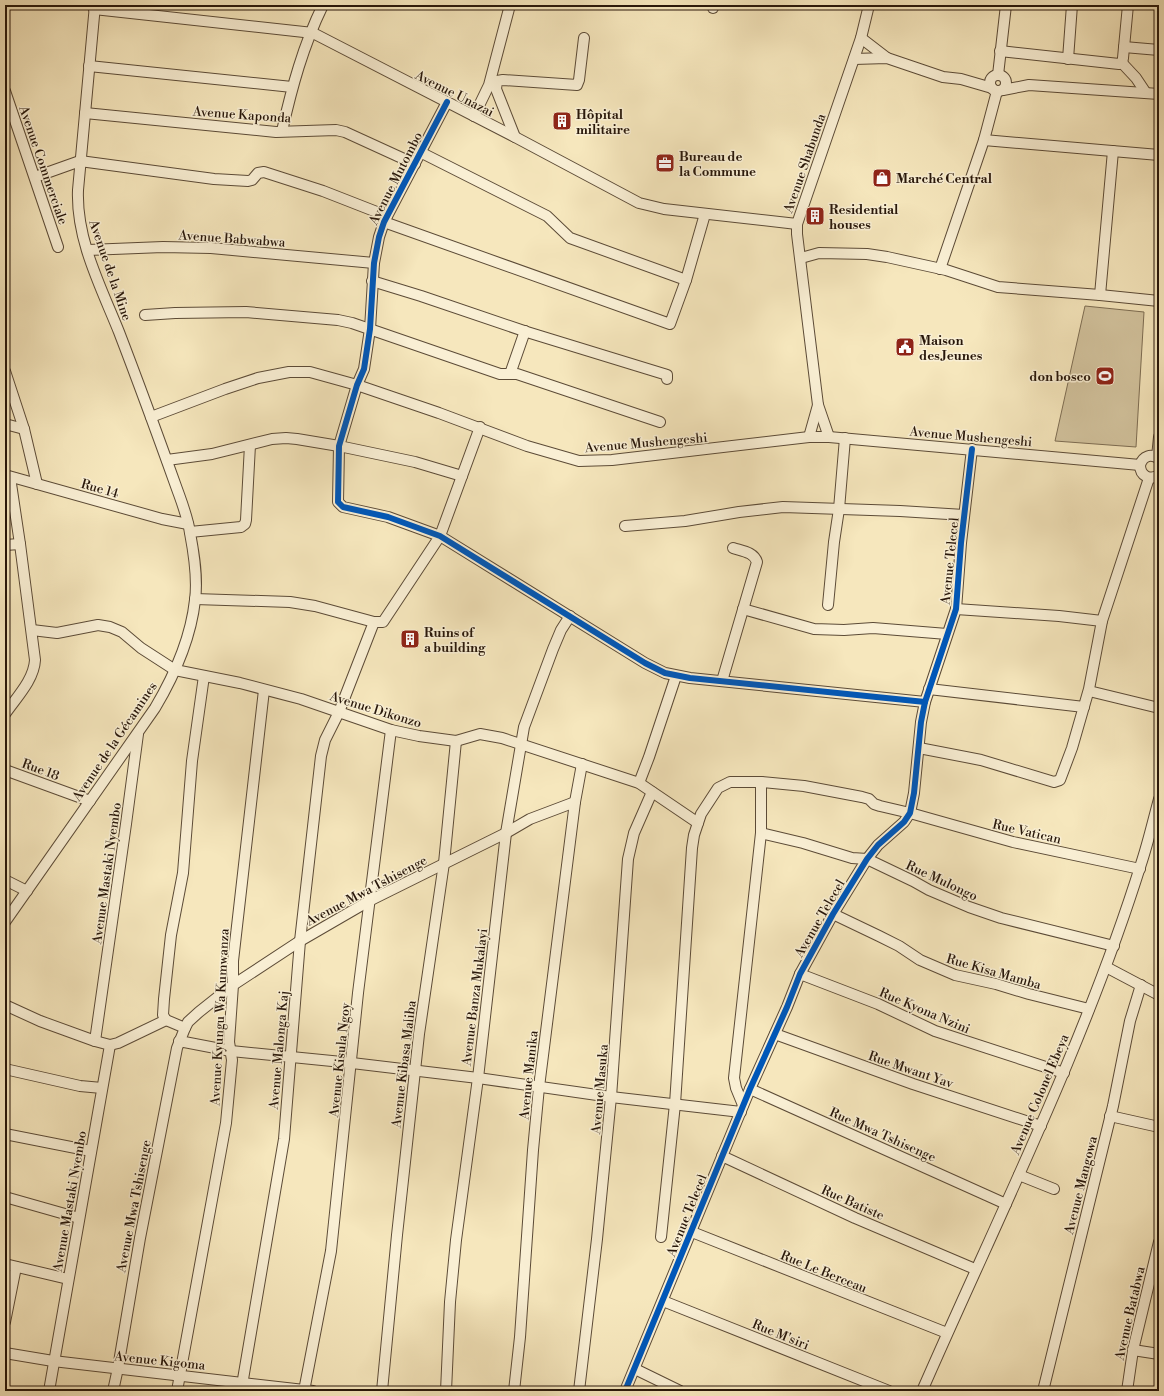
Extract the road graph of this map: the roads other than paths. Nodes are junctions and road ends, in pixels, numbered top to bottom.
1 (323, 5) edge
2 (510, 5) edge
3 (869, 5) edge
4 (1006, 5) edge
5 (1072, 5) edge
6 (1128, 5) edge
7 (94, 7) edge
8 (310, 32) junction
9 (584, 38) dead end
10 (861, 38) junction
11 (1124, 47) junction
12 (1159, 50) edge
13 (1000, 51) junction
14 (887, 58) junction
15 (1068, 58) junction
16 (854, 59) junction
17 (1122, 64) junction
18 (88, 66) junction
19 (999, 76) junction
20 (961, 79) junction
21 (1029, 85) junction
22 (292, 88) junction
23 (997, 90) junction
24 (5, 91) edge
25 (1146, 93) junction
26 (1159, 94) edge
27 (447, 102) junction
28 (85, 113) junction
29 (474, 116) junction
30 (9, 117) edge
31 (282, 131) junction
32 (516, 137) junction
33 (984, 140) junction
34 (1113, 151) junction
35 (420, 152) junction
36 (1159, 155) edge
37 (80, 161) junction
38 (414, 164) junction
39 (35, 176) junction
40 (705, 214) junction
41 (386, 219) junction
42 (797, 224) junction
43 (58, 247) dead end
44 (88, 250) junction
45 (801, 258) junction
46 (374, 263) junction
47 (940, 269) junction
48 (686, 280) junction
49 (372, 281) junction
50 (1100, 295) junction
51 (1159, 301) edge
52 (145, 315) dead end
53 (370, 329) junction
54 (525, 331) junction
55 (5, 371) edge
56 (510, 374) junction
57 (667, 379) dead end
58 (357, 385) junction
59 (818, 405) junction
60 (151, 417) junction
61 (660, 422) dead end
62 (5, 424) edge
63 (480, 427) junction
64 (24, 429) junction
65 (809, 437) junction
66 (828, 437) junction
67 (1159, 437) edge
68 (845, 438) junction
69 (250, 445) junction
70 (339, 446) junction
71 (972, 449) junction
72 (1158, 458) edge
73 (167, 460) junction
74 (1140, 465) junction
75 (7, 476) edge
76 (462, 476) junction
77 (1154, 476) edge
78 (37, 484) junction
79 (839, 509) junction
80 (964, 515) junction
81 (625, 526) dead end
82 (189, 528) junction
83 (440, 536) junction
84 (20, 544) junction
85 (5, 545) edge
86 (733, 548) dead end
87 (195, 599) junction
88 (828, 605) dead end
89 (743, 609) junction
90 (956, 609) junction
91 (570, 616) junction
92 (1102, 621) junction
93 (374, 622) junction
94 (32, 630) junction
95 (948, 634) junction
96 (175, 670) junction
97 (204, 676) junction
98 (676, 676) junction
99 (722, 681) junction
100 (929, 689) junction
101 (264, 690) junction
102 (1089, 691) junction
103 (924, 702) junction
104 (1084, 707) junction
105 (1159, 708) edge
106 (339, 712) junction
107 (5, 714) edge
108 (391, 730) junction
109 (138, 732) junction
110 (456, 741) junction
111 (521, 743) junction
112 (919, 748) junction
113 (582, 764) junction
114 (5, 770) edge
115 (761, 782) junction
116 (639, 783) junction
117 (652, 792) junction
118 (1159, 799) edge
119 (90, 801) junction
120 (575, 802) junction
121 (910, 813) junction
122 (698, 823) junction
123 (506, 833) junction
124 (761, 833) junction
125 (867, 859) junction
126 (444, 863) junction
127 (1140, 869) junction
128 (5, 880) edge
129 (27, 891) junction
130 (369, 901) junction
131 (833, 914) junction
132 (5, 922) edge
133 (300, 941) junction
134 (1114, 946) junction
135 (1106, 967) junction
136 (800, 974) junction
137 (233, 985) junction
138 (1141, 985) junction
139 (1159, 995) edge
140 (5, 1005) edge
141 (1089, 1009) junction
142 (166, 1020) junction
143 (185, 1028) junction
144 (775, 1034) junction
145 (95, 1041) junction
146 (179, 1041) junction
147 (110, 1045) junction
148 (231, 1051) junction
149 (291, 1057) junction
150 (352, 1063) junction
151 (5, 1070) edge
152 (415, 1072) junction
153 (1064, 1073) junction
154 (478, 1078) junction
155 (539, 1086) junction
156 (102, 1088) junction
157 (750, 1089) junction
158 (611, 1097) junction
159 (675, 1104) junction
160 (742, 1108) junction
161 (1110, 1116) junction
162 (1041, 1126) junction
163 (1159, 1127) edge
164 (5, 1134) edge
165 (91, 1151) junction
166 (722, 1156) junction
167 (1019, 1175) junction
168 (1054, 1189) dead end
169 (5, 1197) edge
170 (1006, 1204) junction
171 (79, 1218) junction
172 (692, 1232) junction
173 (661, 1237) dead end
174 (1159, 1242) edge
175 (5, 1264) edge
176 (16, 1267) junction
177 (975, 1269) junction
178 (68, 1279) junction
179 (663, 1301) junction
180 (5, 1322) edge
181 (947, 1334) junction
182 (1133, 1350) junction
183 (5, 1353) edge
184 (1159, 1354) edge
185 (53, 1361) junction
186 (118, 1368) junction
187 (635, 1369) junction
188 (180, 1375) junction
189 (242, 1387) edge
190 (49, 1391) edge
191 (112, 1391) edge
192 (177, 1391) edge
193 (307, 1391) edge
194 (382, 1391) edge
195 (446, 1391) edge
196 (514, 1391) edge
197 (579, 1391) edge
198 (626, 1391) edge
199 (680, 1391) edge
200 (889, 1391) edge
201 (922, 1391) edge
202 (1043, 1391) edge
203 (1127, 1391) edge

1 - 8 street
2 - 29 street
3 - 10 street, Avenue Shabunda
4 - 13 street
5 - 15 street
6 - 11 street
7 - 8 street, Avenue Unazai
7 - 18 street, Avenue de la Mine
8 - 22 street
8 - 27 street, Avenue Unazai
9 - 32 street
10 - 14 street
10 - 16 street, Avenue Shabunda
11 - 12 street
11 - 17 street
13 - 15 street
13 - 19 street
14 - 16 street
14 - 20 street
15 - 17 street
16 - 42 street, Avenue Shabunda
17 - 25 street
18 - 22 street
18 - 28 street, Avenue de la Mine
19 - 20 street
19 - 21 street
19 - 23 street
19 - 23 street
20 - 23 street
21 - 23 street
21 - 25 street
22 - 31 street
23 - 33 street
24 - 30 street, Avenue Commerciale
25 - 26 street
27 - 29 street, Avenue Unazai
27 - 35 street, Avenue Mutombo
28 - 31 street, Avenue Kaponda
28 - 37 street, Avenue de la Mine
29 - 32 street, Avenue Unazai
30 - 39 street, Avenue Commerciale
31 - 38 street, Avenue Kaponda
32 - 40 street, Avenue Unazai
33 - 34 street
33 - 47 street
34 - 36 street
34 - 50 street
35 - 38 street, Avenue Mutombo
35 - 48 street
37 - 39 street
37 - 41 street
37 - 44 street, Avenue de la Mine
38 - 41 street, Avenue Mutombo
39 - 43 street, Avenue Commerciale
40 - 42 street, Avenue Unazai
40 - 48 street
41 - 46 street, Avenue Mutombo
41 - 48 street
42 - 45 street, Avenue Shabunda
44 - 46 street, Avenue Babwabwa
44 - 60 street, Avenue de la Mine
45 - 47 street
45 - 59 street, Avenue Shabunda
46 - 49 street, Avenue Mutombo
47 - 50 street
49 - 53 street, Avenue Mutombo
49 - 54 street
50 - 51 street
52 - 53 street
53 - 56 street
53 - 58 street, Avenue Mutombo
54 - 56 street
54 - 57 street
55 - 64 street
56 - 61 street
58 - 60 street, Avenue Mushengeshi
58 - 63 street, Avenue Mushengeshi
58 - 70 street, Avenue Mutombo
59 - 65 street
59 - 66 street
60 - 73 street, Avenue de la Mine
62 - 64 street
63 - 65 street, Avenue Mushengeshi
63 - 76 street
64 - 78 street
65 - 66 street, Avenue Mushengeshi
66 - 68 street, Avenue Mushengeshi
67 - 72 street
68 - 71 street, Avenue Mushengeshi
68 - 79 street
69 - 70 street
69 - 73 street
69 - 82 street, Rue 14
70 - 76 street
70 - 83 street, Avenue Mutombo
71 - 74 street, Avenue Mushengeshi
71 - 80 street, Avenue Telecel
72 - 74 street
73 - 82 street, Avenue de la Mine
74 - 77 street
75 - 78 street, Rue 14
75 - 84 street
76 - 83 street
77 - 92 street
78 - 82 street, Rue 14
79 - 80 street
79 - 81 street
79 - 88 street
80 - 90 street, Avenue Telecel
82 - 87 street, Avenue de la Gécamines
83 - 91 street
83 - 93 street
84 - 85 street
84 - 94 street
86 - 89 street
87 - 93 street
87 - 96 street, Avenue de la Gécamines
89 - 95 street
89 - 99 street
90 - 92 street
90 - 95 street, Avenue Telecel
91 - 98 street
91 - 111 street, Avenue Banza Mukalayi
92 - 102 street
93 - 106 street, Avenue Malonga Kaj
94 - 96 street
94 - 107 street
95 - 100 street, Avenue Telecel
96 - 97 street, Avenue Dikonzo
96 - 109 street, Avenue de la Gécamines
97 - 101 street, Avenue Dikonzo
97 - 142 street
98 - 99 street
98 - 116 street
99 - 103 street
100 - 103 street, Avenue Telecel
100 - 104 street
101 - 106 street, Avenue Dikonzo
101 - 137 street, Avenue Kyungu Wa Kumwanza
102 - 104 street
102 - 105 street
103 - 112 street, Avenue Telecel
104 - 112 street
106 - 108 street, Avenue Dikonzo
106 - 133 street, Avenue Malonga Kaj
108 - 110 street, Avenue Dikonzo
108 - 130 street, Avenue Kisula Ngoy
109 - 119 street, Avenue de la Gécamines
109 - 145 street, Avenue Mastaki Nyembo
110 - 111 street, Avenue Dikonzo
110 - 126 street, Avenue Kibasa Maliba
111 - 113 street, Avenue Dikonzo
111 - 123 street, Avenue Banza Mukalayi
112 - 121 street, Avenue Telecel
113 - 116 street, Avenue Dikonzo
113 - 120 street, Avenue Manika
114 - 119 street, Rue 18
115 - 121 street, Rue Vatican
115 - 122 street, Rue Vatican
115 - 124 street
116 - 117 street, Avenue Dikonzo
117 - 122 street, Avenue Dikonzo
117 - 158 street, Avenue Masuka
118 - 127 street, Avenue Colonel Ebeya
119 - 129 street, Avenue de la Gécamines
120 - 123 street, Avenue Mwa Tshisenge
120 - 155 street, Avenue Manika
121 - 125 street, Avenue Telecel
121 - 127 street, Rue Vatican
122 - 159 street, Rue Vatican
123 - 126 street, Avenue Mwa Tshisenge
123 - 154 street, Avenue Banza Mukalayi
124 - 125 street, Rue Mulongo
124 - 160 street
125 - 131 street, Avenue Telecel
125 - 134 street, Rue Mulongo
126 - 130 street, Avenue Mwa Tshisenge
126 - 152 street, Avenue Kibasa Maliba
127 - 134 street, Avenue Colonel Ebeya
128 - 129 street
129 - 132 street, Avenue de la Gécamines
130 - 133 street, Avenue Mwa Tshisenge
130 - 150 street, Avenue Kisula Ngoy
131 - 136 street, Avenue Telecel
131 - 141 street, Rue Kisa Mamba
133 - 137 street, Avenue Mwa Tshisenge
133 - 149 street, Avenue Malonga Kaj
134 - 135 street, Avenue Colonel Ebeya
135 - 138 street
135 - 141 street, Avenue Colonel Ebeya
136 - 144 street, Avenue Telecel
136 - 153 street, Rue Kyona Nzini
137 - 143 street, Avenue Mwa Tshisenge
137 - 148 street, Avenue Kyungu Wa Kumwanza
138 - 139 street
138 - 161 street, Avenue Mangowa
140 - 145 street
141 - 153 street, Avenue Colonel Ebeya
142 - 143 street
142 - 147 street
143 - 146 street, Avenue Mwa Tshisenge
144 - 157 street, Avenue Telecel
144 - 162 street, Rue Mwant Yav
145 - 147 street
146 - 148 street
146 - 186 street, Avenue Mwa Tshisenge
147 - 156 street, Avenue Mastaki Nyembo
148 - 149 street
148 - 188 street, Avenue Kyungu Wa Kumwanza
149 - 150 street
149 - 189 street, Avenue Malonga Kaj
150 - 152 street
150 - 193 street, Avenue Kisula Ngoy
151 - 156 street
152 - 154 street
152 - 194 street, Avenue Kibasa Maliba
153 - 162 street, Avenue Colonel Ebeya
154 - 155 street
154 - 195 street, Avenue Banza Mukalayi
155 - 158 street
155 - 196 street, Avenue Manika
156 - 165 street, Avenue Mastaki Nyembo
157 - 160 street, Avenue Telecel
157 - 170 street, Rue Mwa Tshisenge
158 - 159 street
158 - 197 street, Avenue Masuka
159 - 160 street
159 - 173 street, Rue Vatican
160 - 166 street, Avenue Telecel
161 - 163 street
161 - 202 street, Avenue Mangowa
162 - 167 street, Avenue Colonel Ebeya
164 - 165 street
165 - 171 street, Avenue Mastaki Nyembo
166 - 172 street, Avenue Telecel
166 - 177 street, Rue Batiste
167 - 168 street
167 - 170 street, Avenue Colonel Ebeya
169 - 171 street
170 - 177 street, Avenue Colonel Ebeya
171 - 178 street, Avenue Mastaki Nyembo
172 - 179 street, Avenue Telecel
172 - 181 street, Rue Le Berceau
174 - 182 street, Avenue Batabwa
175 - 176 street
176 - 178 street
176 - 180 street
177 - 181 street, Avenue Colonel Ebeya
178 - 185 street, Avenue Mastaki Nyembo
179 - 187 street, Avenue Telecel
179 - 200 street, Rue M'siri
181 - 201 street, Avenue Colonel Ebeya
182 - 184 street
182 - 203 street, Avenue Batabwa
183 - 185 street, Avenue Kigoma
185 - 186 street, Avenue Kigoma
185 - 190 street, Avenue Mastaki Nyembo
186 - 188 street, Avenue Kigoma
186 - 191 street, Avenue Mwa Tshisenge
187 - 198 street, Avenue Telecel
187 - 199 street
188 - 189 street, Avenue Kigoma
188 - 192 street, Avenue Kyungu Wa Kumwanza
189 - 193 street, Avenue Kigoma

